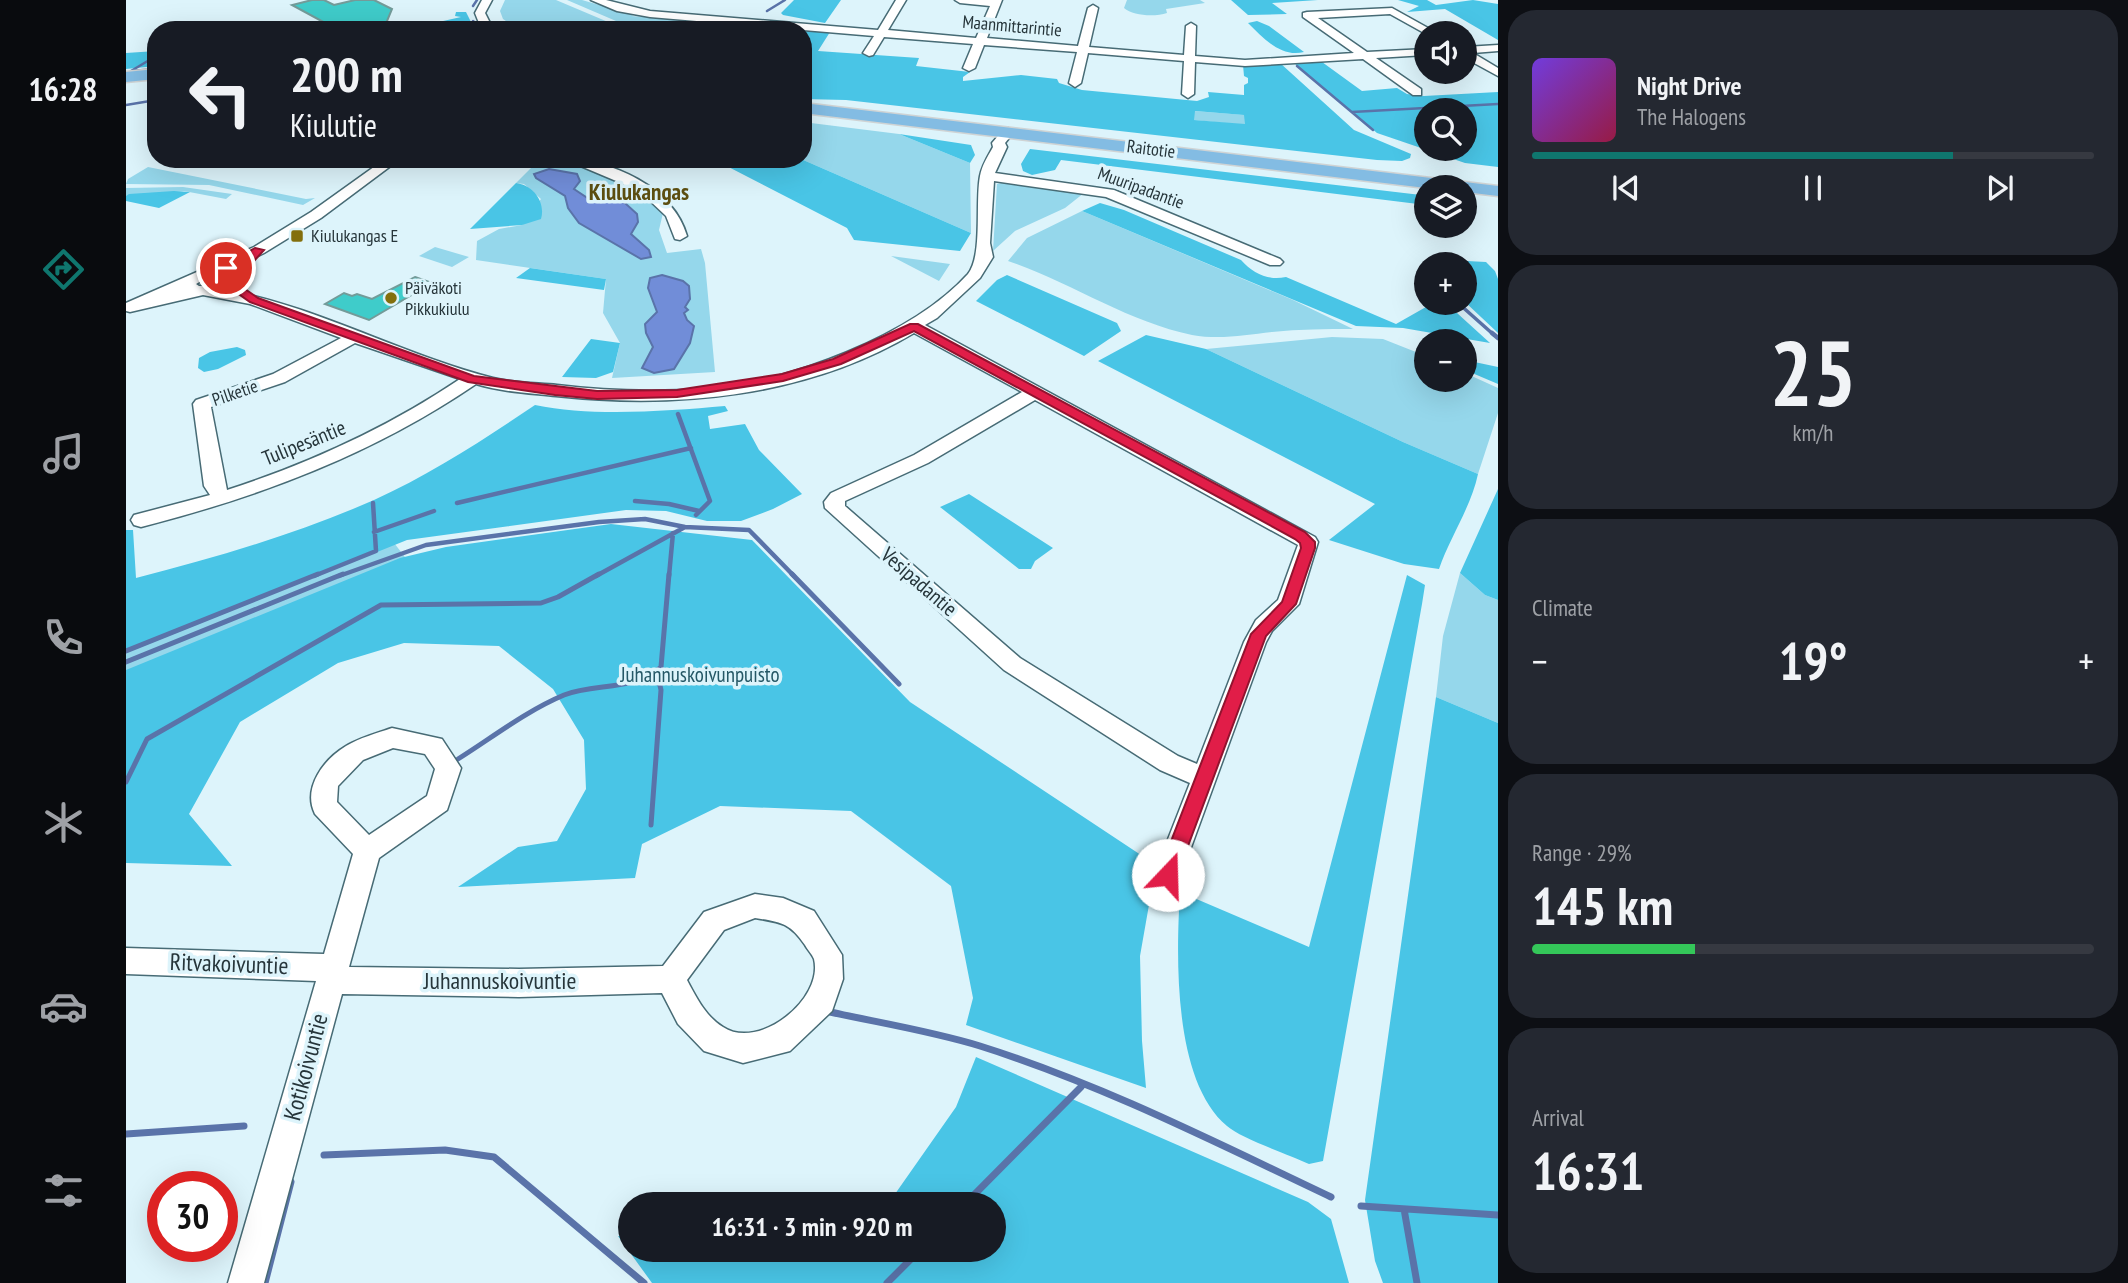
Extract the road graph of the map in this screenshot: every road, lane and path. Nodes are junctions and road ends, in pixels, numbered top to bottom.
1 (486, 0) edge
2 (596, 0) edge
3 (901, 0) edge
4 (960, 0) edge
5 (996, 1) edge
6 (679, 6) dead end
7 (1093, 8) dead end
8 (670, 15) junction
9 (483, 21) edge
10 (740, 21) edge
11 (1414, 23) edge
12 (1191, 26) dead end
13 (812, 27) edge
14 (881, 33) junction
15 (981, 41) junction
16 (1498, 48) edge
17 (1083, 50) junction
18 (1477, 50) edge
19 (869, 53) dead end
20 (1414, 53) edge
21 (1363, 56) junction
22 (1189, 59) junction
23 (1477, 59) edge
24 (969, 68) dead end
25 (1498, 73) edge
26 (147, 75) edge
27 (126, 77) edge
28 (1075, 83) dead end
29 (1417, 92) dead end
30 (1188, 94) dead end
31 (812, 109) edge
32 (1008, 137) junction
33 (381, 168) edge
34 (596, 168) edge
35 (987, 176) junction
36 (1498, 191) edge
37 (680, 236) dead end
38 (258, 250) junction
39 (1275, 262) dead end
40 (215, 271) junction
41 (230, 279) junction
42 (197, 288) junction
43 (254, 300) junction
44 (128, 308) edge
45 (914, 326) junction
46 (354, 337) junction
47 (472, 380) junction
48 (1035, 391) junction
49 (221, 497) junction
50 (141, 520) dead end
51 (1205, 778) junction
52 (367, 851) junction
53 (1168, 875) dead end
54 (126, 961) edge
55 (331, 974) junction
56 (670, 979) junction
57 (246, 1283) edge

1 - 9 street
2 - 8 street, Maanmittarintie
3 - 14 street
4 - 5 street
5 - 15 street
6 - 8 street
7 - 17 street
8 - 10 street, Maanmittarintie
11 - 21 street
12 - 22 street
13 - 14 street, Maanmittarintie
14 - 15 street, Maanmittarintie
14 - 19 street
15 - 17 street, Maanmittarintie
15 - 24 street
16 - 18 street
17 - 22 street, Maanmittarintie
17 - 28 street
20 - 21 street, Maanmittarintie
21 - 22 street, Maanmittarintie
21 - 29 street
22 - 30 street
23 - 25 street
26 - 27 main road
31 - 32 main road, Raitotie
32 - 35 street
32 - 36 main road, Raitotie
33 - 38 street
34 - 37 street
35 - 39 street, Muuripadantie
35 - 45 street
38 - 40 street
38 - 41 street
40 - 41 street
40 - 42 street
41 - 42 street
41 - 43 street
42 - 43 street
42 - 44 street
43 - 46 street
45 - 47 street
45 - 48 street
46 - 47 street
46 - 49 street, Pilketie
47 - 49 street, Tulipesäntie
48 - 51 street
48 - 51 street, Vesipadantie
49 - 50 street, Tulipesäntie
51 - 53 street
52 - 52 street
52 - 55 street, Kotikoivuntie
54 - 55 street, Ritvakoivuntie
55 - 56 street, Juhannuskoivuntie
55 - 57 street, Kotikoivuntie
56 - 56 street

